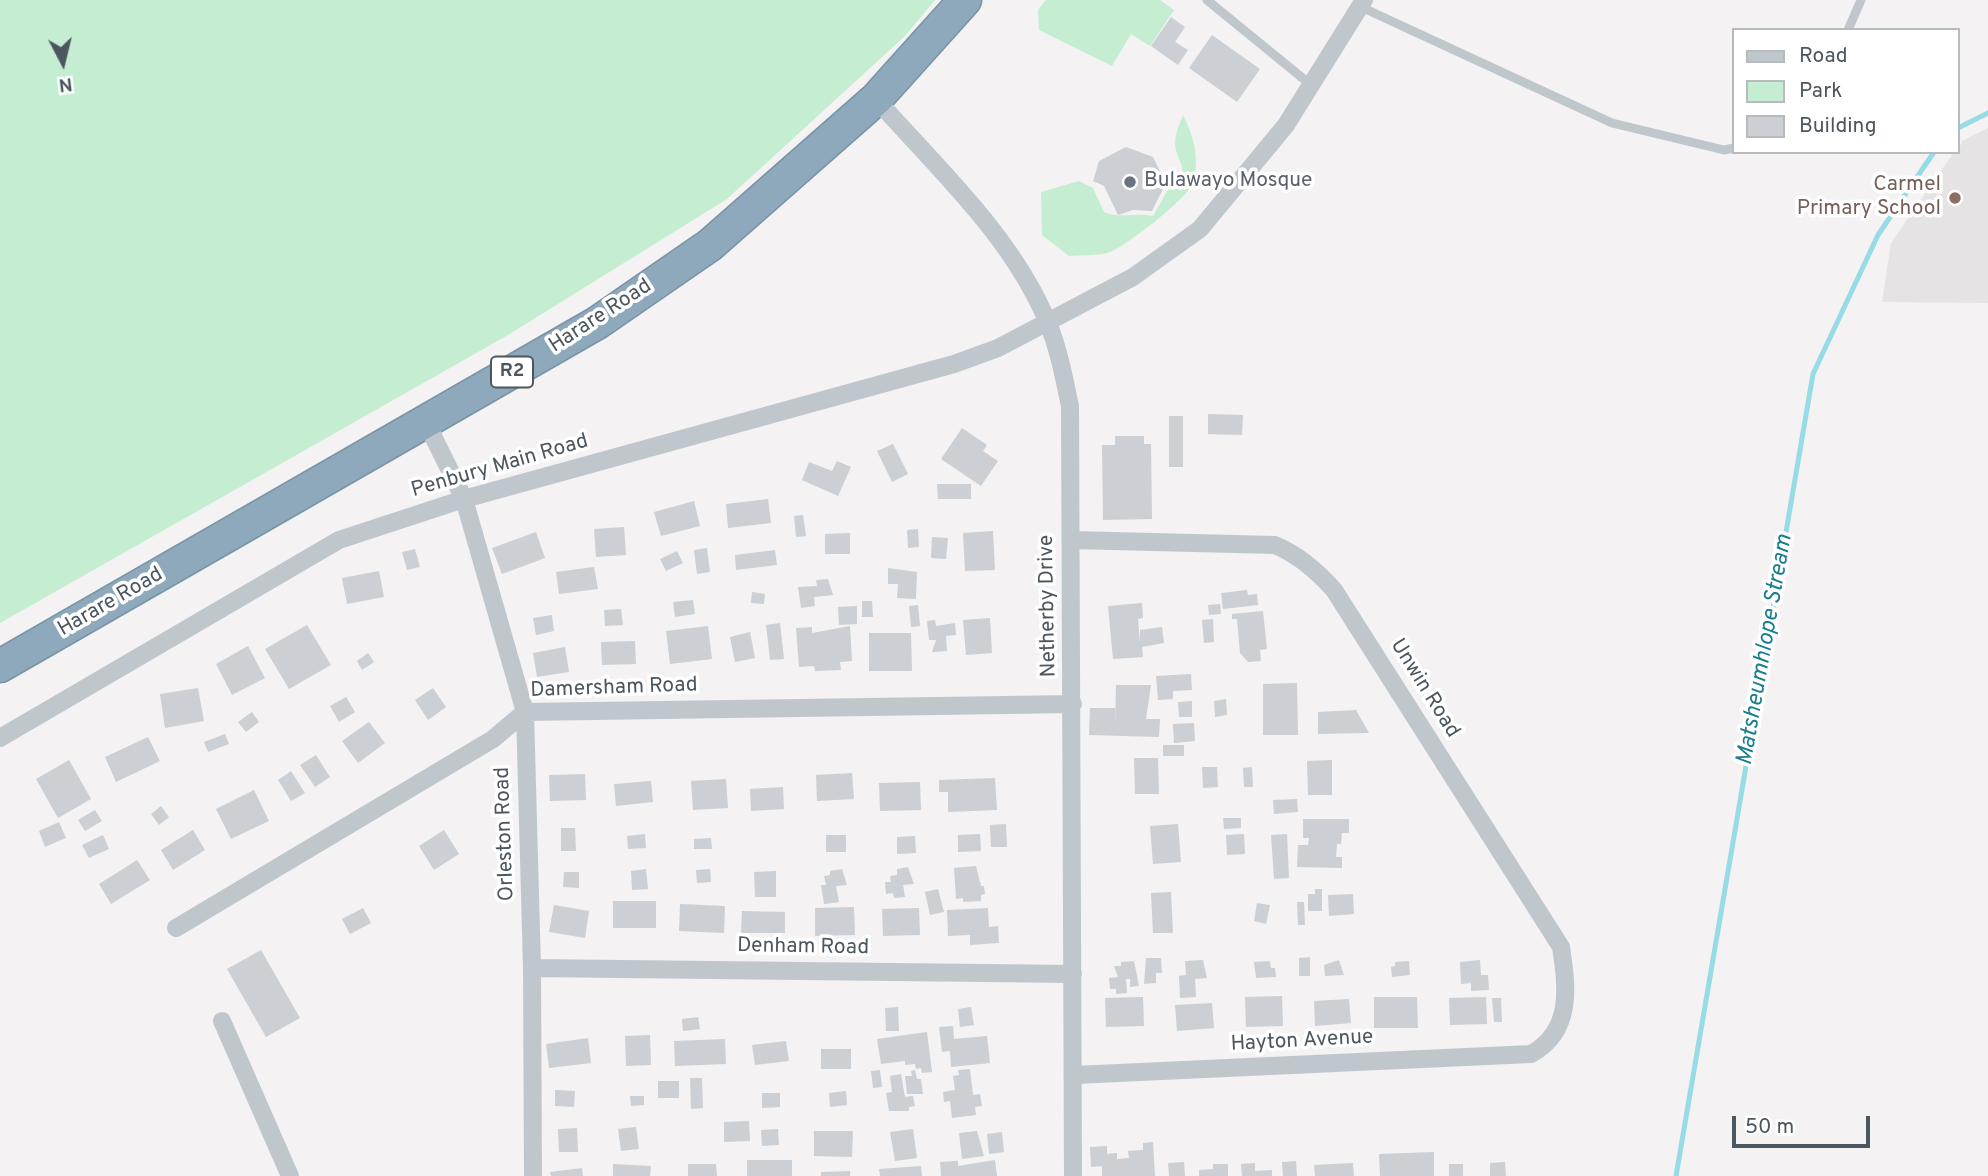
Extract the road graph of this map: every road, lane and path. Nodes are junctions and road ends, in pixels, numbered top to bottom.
1 (965, 0) edge
2 (1207, 0) edge
3 (1861, 0) edge
4 (1363, 4) edge
5 (1849, 28) edge
6 (1311, 85) junction
7 (876, 99) junction
8 (1732, 148) edge
9 (1048, 323) junction
10 (426, 422) junction
11 (464, 499) junction
12 (1071, 540) junction
13 (0, 666) edge
14 (1073, 704) junction
15 (525, 712) junction
16 (0, 738) edge
17 (176, 928) dead end
18 (533, 968) junction
19 (1073, 974) junction
20 (222, 1021) dead end
21 (1531, 1054) joint
22 (1074, 1075) junction
23 (290, 1176) edge
24 (533, 1176) edge
25 (1073, 1176) edge

1 - 7 highway, Harare Road / R2
2 - 6 lane
3 - 5 lane
4 - 6 street, Penbury Main Road
4 - 8 lane
6 - 9 street, Penbury Main Road
7 - 9 street, Netherby Drive
7 - 10 highway, Harare Road / R2
9 - 11 street, Penbury Main Road
9 - 12 street, Netherby Drive
10 - 11 street, Orleston Road
10 - 13 highway, Harare Road / R2
11 - 15 street, Orleston Road
11 - 16 street, Penbury Main Road
12 - 14 street, Netherby Drive
12 - 21 street, Unwin Road
14 - 15 street, Damersham Road
14 - 19 street, Netherby Drive
15 - 17 street, Damersham Road
15 - 18 street, Orleston Road
18 - 19 street, Denham Road
18 - 24 street, Orleston Road
19 - 22 street, Netherby Drive
20 - 23 street
21 - 22 street, Hayton Avenue
22 - 25 street, Netherby Drive

